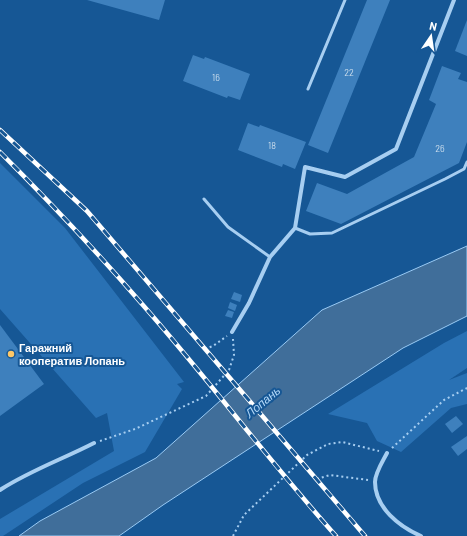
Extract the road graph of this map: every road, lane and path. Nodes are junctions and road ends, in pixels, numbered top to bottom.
1 (345, 0) edge
2 (454, 0) edge
3 (308, 89) dead end
4 (467, 162) edge
5 (204, 198) dead end
6 (295, 228) junction
7 (270, 257) junction
8 (232, 332) junction
9 (205, 349) dead end
10 (467, 388) edge
11 (94, 443) joint
12 (387, 453) junction
13 (316, 479) dead end
14 (375, 481) junction
15 (0, 490) edge
16 (234, 536) edge
17 (421, 536) edge

1 - 3 lane
2 - 6 street
4 - 6 lane
5 - 7 lane
6 - 7 street
7 - 8 street
8 - 9 path
8 - 11 path
10 - 12 path
11 - 15 street
12 - 14 street
12 - 16 path
13 - 14 path
14 - 17 street

